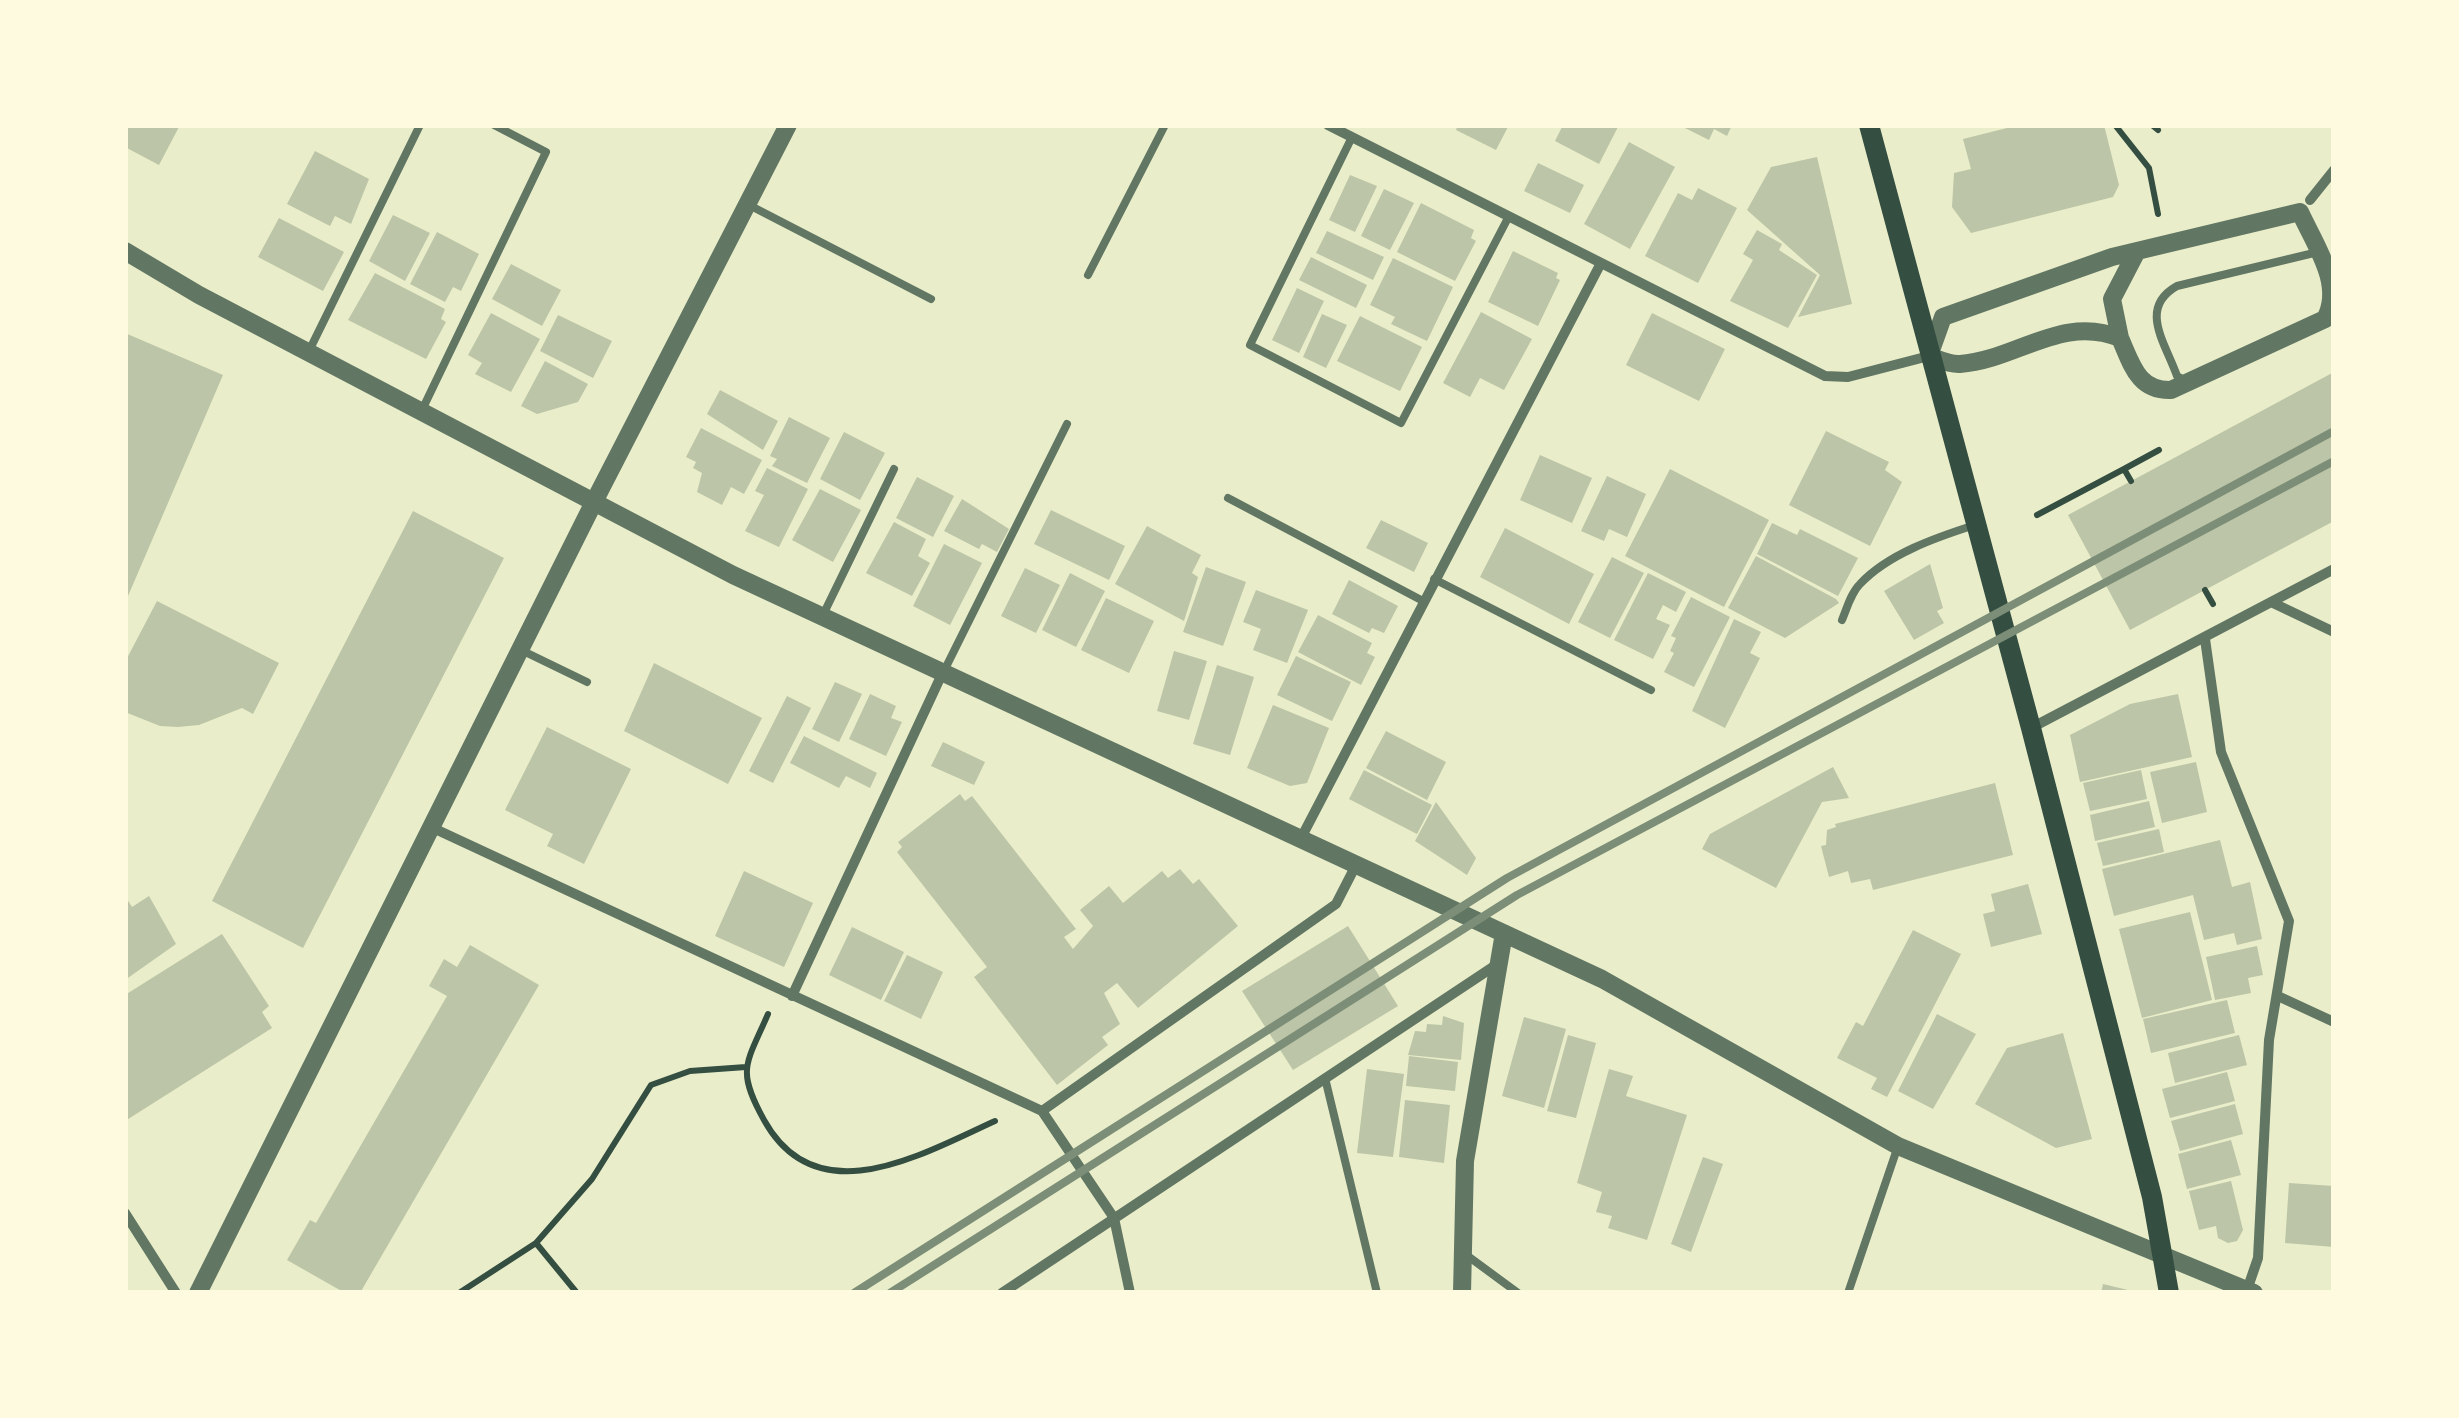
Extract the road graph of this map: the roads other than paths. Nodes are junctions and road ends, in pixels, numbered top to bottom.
1 (420, 125) edge
2 (494, 125) edge
3 (788, 125) edge
4 (1165, 125) edge
5 (1328, 125) edge
6 (1869, 125) edge
7 (1352, 137) junction
8 (2334, 170) edge
9 (747, 204) junction
10 (2305, 206) junction
11 (1510, 216) junction
12 (125, 251) edge
13 (2137, 251) junction
14 (2318, 252) junction
15 (1600, 263) junction
16 (1088, 276) dead end
17 (931, 299) dead end
18 (2120, 338) junction
19 (309, 350) junction
20 (1929, 356) junction
21 (2188, 383) junction
22 (422, 410) junction
23 (1068, 424) dead end
24 (894, 469) dead end
25 (1228, 498) dead end
26 (595, 500) junction
27 (1975, 525) junction
28 (2334, 568) edge
29 (1434, 580) junction
30 (1423, 601) junction
31 (2271, 602) junction
32 (822, 617) junction
33 (1842, 620) dead end
34 (2334, 632) edge
35 (2205, 638) junction
36 (521, 650) junction
37 (942, 674) junction
38 (588, 682) dead end
39 (1651, 690) dead end
40 (2031, 728) junction
41 (433, 828) junction
42 (1299, 842) junction
43 (1355, 867) junction
44 (1504, 932) junction
45 (1497, 964) junction
46 (792, 996) junction
47 (2280, 998) junction
48 (2334, 1022) edge
49 (1324, 1078) junction
50 (1042, 1111) junction
51 (1898, 1146) junction
52 (125, 1213) edge
53 (1114, 1218) junction
54 (1461, 1251) junction
55 (2162, 1256) junction
56 (2251, 1292) edge
57 (176, 1293) edge
58 (198, 1293) edge
59 (1002, 1293) edge
60 (1130, 1293) edge
61 (1377, 1293) edge
62 (1462, 1293) edge
63 (1518, 1293) edge
64 (1848, 1293) edge
65 (2169, 1293) edge

1 - 19 lane
2 - 22 lane
3 - 9 street
4 - 16 lane
5 - 7 street
6 - 20 main road
7 - 11 street
7 - 11 lane
8 - 10 street
9 - 17 lane
9 - 26 street
10 - 13 street
10 - 14 street
11 - 15 street
12 - 19 street
13 - 18 street
13 - 20 street
14 - 21 street
14 - 21 lane
15 - 20 street
15 - 29 street
18 - 20 street
18 - 21 street
19 - 22 street
20 - 27 main road
22 - 26 street
23 - 37 lane
24 - 32 lane
25 - 30 lane
26 - 32 street
26 - 36 street
27 - 33 lane
27 - 40 main road
28 - 31 street
29 - 30 street
29 - 39 lane
30 - 42 street
31 - 34 street
31 - 35 street
32 - 37 street
35 - 40 street
35 - 47 street
36 - 38 lane
36 - 41 street
37 - 42 street
37 - 46 street
40 - 55 main road
41 - 46 street
41 - 58 street
42 - 43 street
43 - 44 street
43 - 50 street
44 - 45 street
44 - 51 street
45 - 49 street
45 - 54 street
46 - 50 street
47 - 48 street
47 - 56 street
49 - 53 street
49 - 61 lane
50 - 53 street
51 - 55 street
51 - 64 lane
52 - 57 street
53 - 59 street
53 - 60 street
54 - 62 street
54 - 63 lane
55 - 56 street
55 - 65 main road

